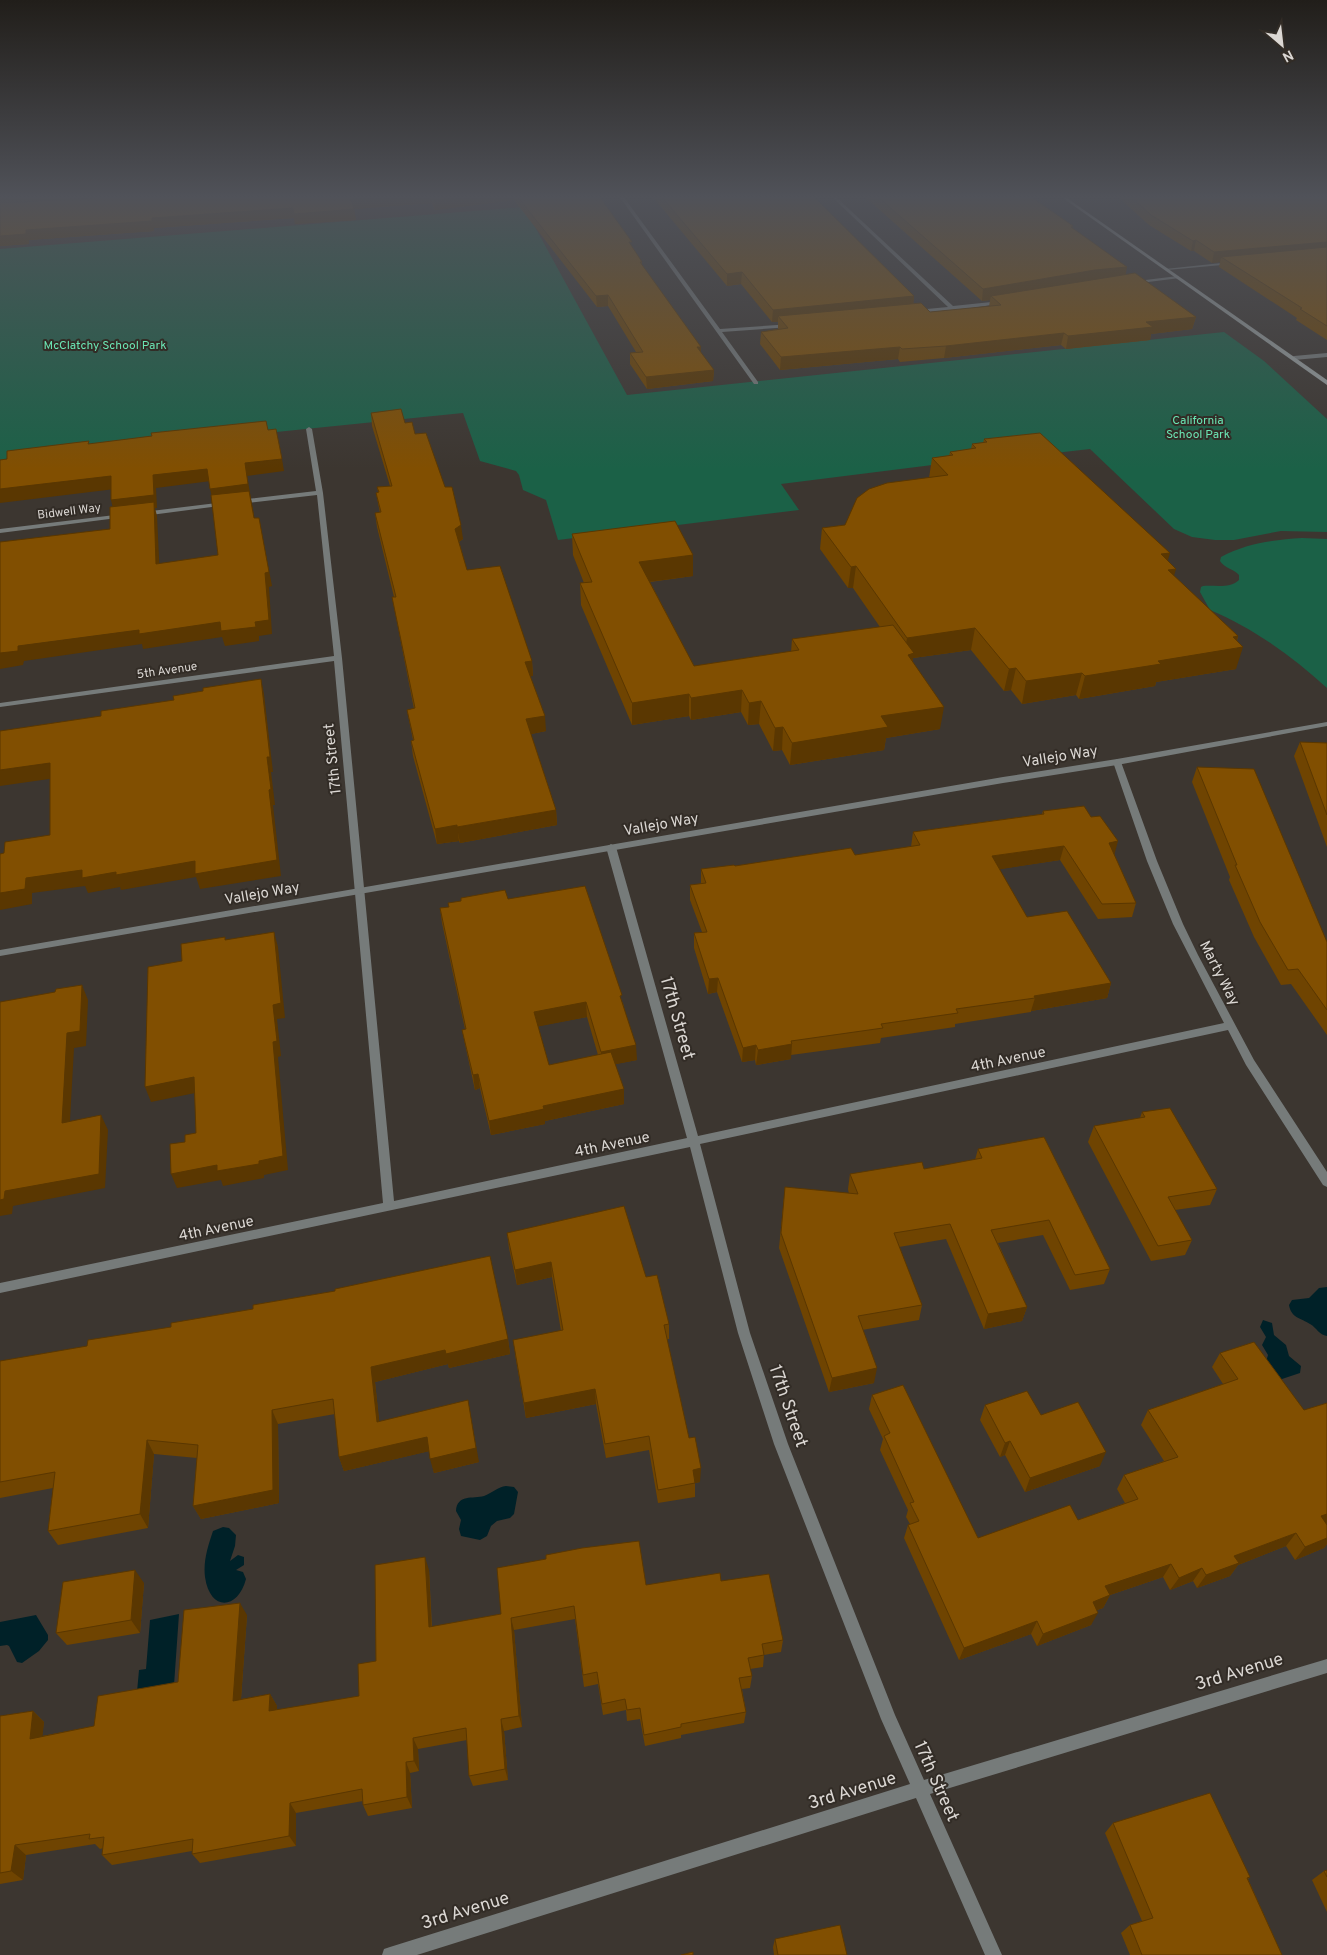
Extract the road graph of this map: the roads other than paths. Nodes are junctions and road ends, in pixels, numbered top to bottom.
1 (687, 287) edge
2 (929, 287) edge
3 (1193, 287) edge
4 (1006, 302) edge
5 (952, 309) junction
6 (914, 312) edge
7 (797, 324) edge
8 (719, 332) junction
9 (1327, 355) edge
10 (1294, 358) junction
11 (756, 383) dead end
12 (1327, 383) edge
13 (309, 429) dead end
14 (320, 493) junction
15 (137, 514) edge
16 (128, 516) edge
17 (0, 530) edge
18 (338, 658) junction
19 (0, 704) edge
20 (1327, 724) edge
21 (1117, 762) junction
22 (611, 847) junction
23 (361, 891) junction
24 (0, 953) edge
25 (1230, 1026) junction
26 (694, 1142) junction
27 (1327, 1182) edge
28 (389, 1208) junction
29 (0, 1288) edge
30 (1327, 1666) edge
31 (920, 1789) junction
32 (390, 1955) edge
33 (994, 1955) edge

1 - 8 street
2 - 5 street
3 - 10 main road
4 - 5 street
5 - 6 street
7 - 8 street
8 - 11 street
9 - 10 street
10 - 12 main road
13 - 14 street, 17th Street
14 - 15 street
14 - 18 street, 17th Street
16 - 17 street, Bidwell Way
18 - 19 street, 5th Avenue
18 - 23 street, 17th Street
20 - 21 street, Vallejo Way
21 - 22 street, Vallejo Way
21 - 25 street, Marty Way
22 - 23 street, Vallejo Way
22 - 26 street, 17th Street
23 - 24 street, Vallejo Way
23 - 28 street, 17th Street
25 - 26 street, 4th Avenue
25 - 27 street, Marty Way
26 - 28 street, 4th Avenue
26 - 31 street, 17th Street
28 - 29 street, 4th Avenue
30 - 31 street, 3rd Avenue
31 - 32 street, 3rd Avenue
31 - 33 street, 17th Street

